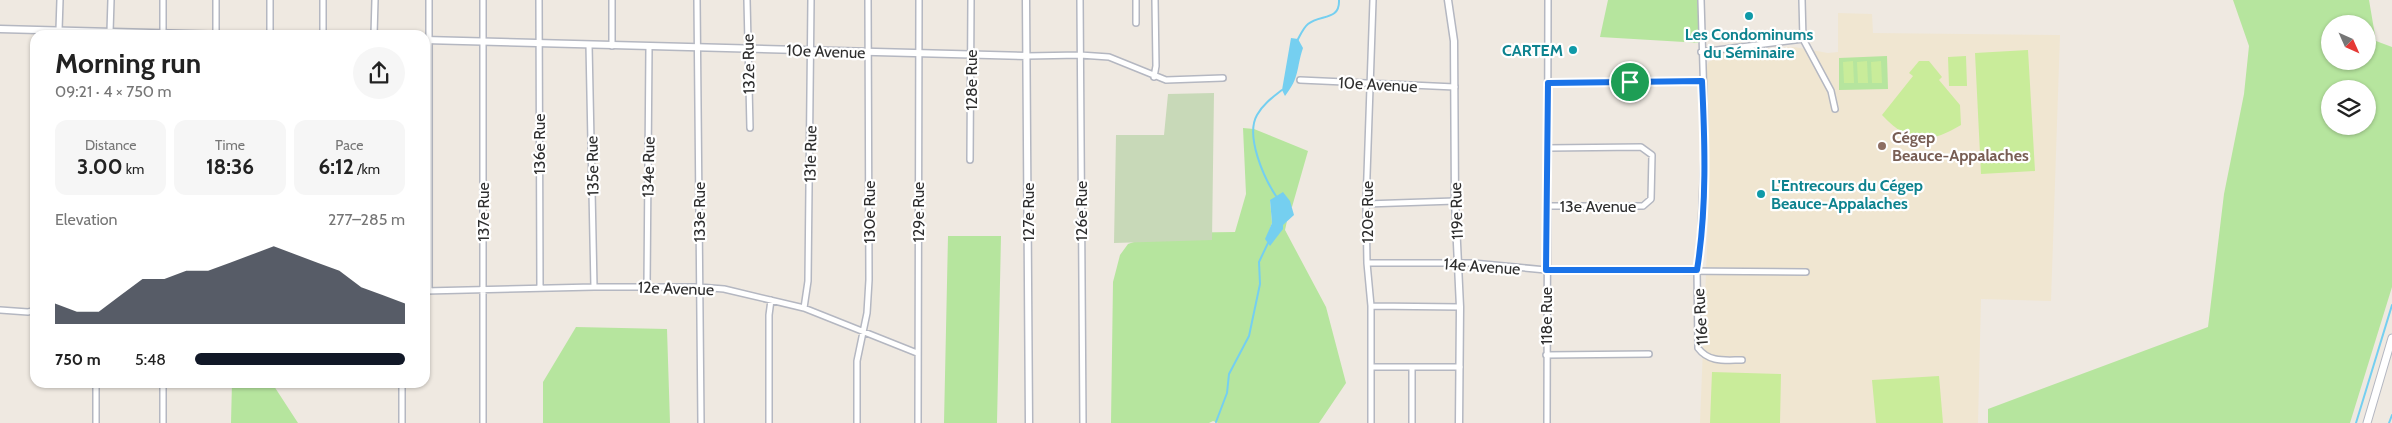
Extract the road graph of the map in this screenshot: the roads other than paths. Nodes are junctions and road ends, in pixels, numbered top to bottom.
1 (60, 0) edge
2 (110, 0) edge
3 (163, 0) edge
4 (216, 0) edge
5 (270, 0) edge
6 (323, 0) edge
7 (376, 0) edge
8 (429, 0) edge
9 (483, 0) edge
10 (538, 0) edge
11 (612, 0) edge
12 (697, 0) edge
13 (747, 0) edge
14 (811, 0) edge
15 (868, 0) edge
16 (919, 0) edge
17 (971, 0) edge
18 (1026, 0) edge
19 (1080, 0) edge
20 (1136, 0) edge
21 (1154, 0) edge
22 (1372, 0) edge
23 (1448, 0) edge
24 (1548, 0) edge
25 (1701, 0) edge
26 (1802, 0) edge
27 (1136, 23) dead end
28 (0, 29) edge
29 (59, 30) joint
30 (110, 30) edge
31 (163, 30) edge
32 (216, 30) edge
33 (270, 30) edge
34 (323, 30) edge
35 (374, 30) edge
36 (428, 30) edge
37 (1803, 39) junction
38 (430, 40) edge
39 (483, 41) junction
40 (538, 44) junction
41 (589, 45) junction
42 (612, 46) junction
43 (649, 47) junction
44 (698, 48) junction
45 (747, 49) junction
46 (811, 49) junction
47 (868, 52) junction
48 (1701, 52) junction
49 (918, 54) junction
50 (971, 55) junction
51 (1080, 55) junction
52 (1027, 56) junction
53 (1154, 76) junction
54 (1223, 78) dead end
55 (1300, 80) dead end
56 (1702, 81) junction
57 (1548, 83) junction
58 (1371, 84) junction
59 (1455, 87) junction
60 (1835, 109) dead end
61 (750, 128) dead end
62 (1547, 148) junction
63 (970, 160) dead end
64 (1455, 201) junction
65 (1366, 204) junction
66 (1546, 206) junction
67 (1367, 262) junction
68 (1458, 263) junction
69 (1546, 270) junction
70 (1697, 270) junction
71 (1806, 272) dead end
72 (647, 286) junction
73 (699, 286) junction
74 (540, 287) junction
75 (594, 287) junction
76 (483, 290) junction
77 (430, 291) edge
78 (771, 300) junction
79 (1370, 306) junction
80 (1460, 307) junction
81 (804, 308) junction
82 (0, 310) edge
83 (30, 311) edge
84 (862, 329) junction
85 (2392, 338) edge
86 (917, 353) junction
87 (1649, 354) dead end
88 (1546, 355) junction
89 (1742, 360) dead end
90 (1371, 367) junction
91 (1412, 367) junction
92 (1460, 367) junction
93 (96, 388) edge
94 (163, 388) edge
95 (402, 388) edge
96 (96, 423) edge
97 (162, 423) edge
98 (402, 423) edge
99 (483, 423) edge
100 (701, 423) edge
101 (769, 423) edge
102 (856, 423) edge
103 (918, 423) edge
104 (1029, 423) edge
105 (1083, 423) edge
106 (1371, 423) edge
107 (1412, 423) edge
108 (1459, 423) edge
109 (1547, 423) edge
110 (2367, 423) edge

1 - 29 street
2 - 30 street
3 - 31 street
4 - 32 street
5 - 33 street
6 - 34 street
7 - 35 street
8 - 36 street
9 - 39 street, 137e Rue
10 - 40 street, 136e Rue
11 - 42 street
12 - 44 street, 133e Rue
13 - 45 street, 132e Rue
14 - 46 street, 131e Rue
15 - 47 street, 130e Rue
16 - 49 street, 129e Rue
17 - 50 street, 128e Rue
18 - 52 street, 127e Rue
19 - 51 street, 126e Rue
20 - 27 street
21 - 53 street
22 - 58 street, 120e Rue
23 - 59 street, 119e Rue
24 - 57 street, 118e Rue
25 - 48 street, 116e Rue
26 - 37 street
28 - 29 street
37 - 48 street
37 - 60 street
38 - 39 street, 10e Avenue
39 - 40 street, 10e Avenue
39 - 76 street, 137e Rue
40 - 41 street, 10e Avenue
40 - 74 street, 136e Rue
41 - 42 street, 10e Avenue
41 - 75 street, 135e Rue
42 - 43 street, 10e Avenue
43 - 44 street, 10e Avenue
43 - 72 street, 134e Rue
44 - 45 street, 10e Avenue
44 - 73 street, 133e Rue
45 - 46 street, 10e Avenue
45 - 61 street, 132e Rue
46 - 47 street, 10e Avenue
46 - 81 street, 131e Rue
47 - 49 street, 10e Avenue
47 - 84 street, 130e Rue
48 - 56 street, 116e Rue
49 - 50 street, 10e Avenue
49 - 86 street, 129e Rue
50 - 52 street, 10e Avenue
50 - 63 street, 128e Rue
51 - 52 street, 10e Avenue
51 - 53 street, 10e Avenue
51 - 105 street, 126e Rue
52 - 104 street, 127e Rue
53 - 54 street, 10e Avenue
55 - 58 street, 10e Avenue
56 - 57 street
56 - 70 street, 116e Rue
57 - 62 street, 118e Rue
58 - 59 street, 10e Avenue
58 - 65 street, 120e Rue
59 - 64 street, 119e Rue
62 - 66 street, 118e Rue
62 - 66 street, 13e Avenue
64 - 65 street
64 - 68 street, 119e Rue
65 - 67 street, 120e Rue
66 - 69 street, 118e Rue
67 - 68 street, 14e Avenue
67 - 79 street, 120e Rue
68 - 69 street, 14e Avenue
68 - 80 street, 119e Rue
69 - 70 street, 14e Avenue
69 - 88 street, 118e Rue
70 - 71 street, 14e Avenue
70 - 89 street, 116e Rue
72 - 73 street, 12e Avenue
72 - 75 street, 12e Avenue
73 - 78 street, 12e Avenue
73 - 100 street, 133e Rue
74 - 75 street, 12e Avenue
74 - 76 street, 12e Avenue
76 - 77 street, 12e Avenue
76 - 99 street, 137e Rue
78 - 81 street, 12e Avenue
78 - 101 street
79 - 80 street
79 - 90 street, 120e Rue
80 - 92 street, 119e Rue
81 - 84 street, 12e Avenue
82 - 83 street
84 - 86 street, 12e Avenue
84 - 102 street, 130e Rue
85 - 110 main road
86 - 103 street, 129e Rue
87 - 88 street
88 - 109 street, 118e Rue
90 - 91 street
90 - 106 street, 120e Rue
91 - 92 street
91 - 107 street
92 - 108 street, 119e Rue
93 - 96 street
94 - 97 street
95 - 98 street

